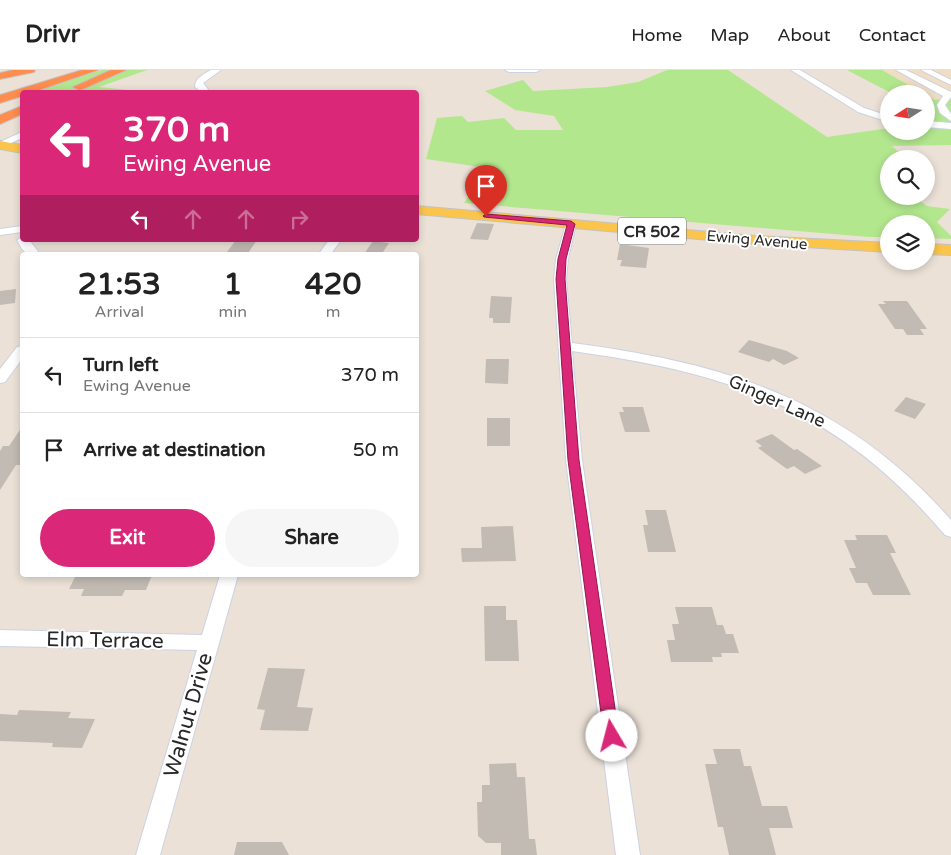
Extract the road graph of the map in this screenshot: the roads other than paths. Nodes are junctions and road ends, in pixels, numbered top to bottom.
1 (30, 70) edge
2 (74, 70) edge
3 (93, 70) edge
4 (121, 70) edge
5 (217, 70) edge
6 (509, 70) edge
7 (536, 70) edge
8 (795, 70) edge
9 (900, 70) edge
10 (925, 70) edge
11 (0, 76) edge
12 (951, 83) edge
13 (29, 90) edge
14 (71, 90) edge
15 (203, 90) edge
16 (0, 93) edge
17 (20, 93) edge
18 (949, 95) edge
19 (0, 99) edge
20 (20, 111) edge
21 (880, 116) edge
22 (951, 118) edge
23 (0, 120) edge
24 (935, 125) edge
25 (951, 126) edge
26 (20, 136) edge
27 (0, 145) edge
28 (20, 149) edge
29 (419, 210) edge
30 (571, 224) junction
31 (20, 229) edge
32 (0, 232) edge
33 (24, 242) edge
34 (880, 248) edge
35 (935, 249) edge
36 (951, 250) edge
37 (32, 252) edge
38 (565, 346) junction
39 (20, 353) edge
40 (0, 379) edge
41 (951, 531) edge
42 (228, 577) edge
43 (0, 638) edge
44 (209, 643) junction
45 (148, 855) edge
46 (628, 855) edge

1 - 11 highway
2 - 16 highway
3 - 13 highway
4 - 14 highway
5 - 15 street
6 - 7 street
8 - 21 street
9 - 18 street
10 - 12 street
17 - 19 highway
18 - 22 street
20 - 23 highway
24 - 25 street
26 - 27 street
27 - 28 main road
29 - 30 main road, Ewing Avenue / CR 502
30 - 34 main road, Ewing Avenue / CR 502
30 - 38 street
31 - 32 street
33 - 37 street
35 - 36 main road
38 - 41 street, Ginger Lane
38 - 46 street
39 - 40 street
42 - 44 street, Walnut Drive
43 - 44 street, Elm Terrace
44 - 45 street, Walnut Drive

